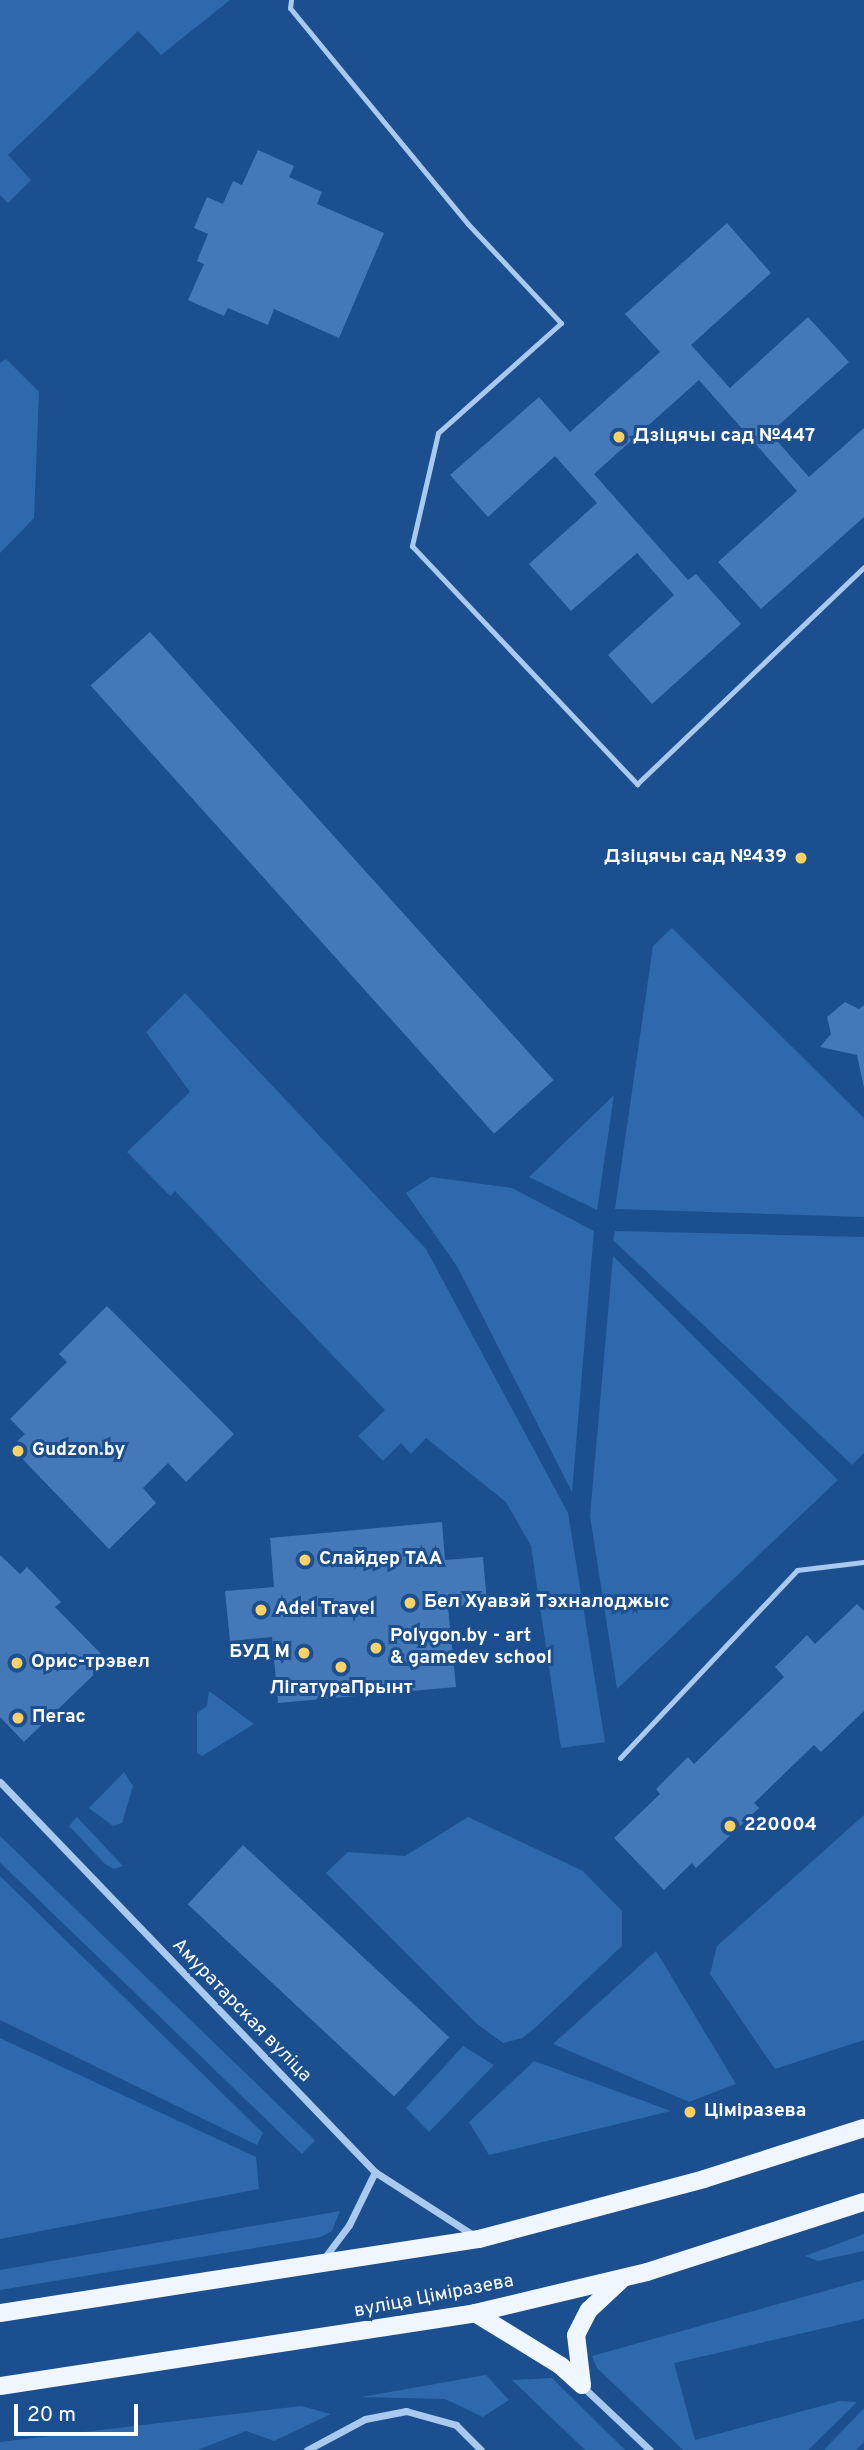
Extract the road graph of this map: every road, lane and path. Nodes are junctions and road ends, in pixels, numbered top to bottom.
1 (292, 0) edge
2 (864, 567) edge
3 (864, 1562) edge
4 (620, 1758) dead end
5 (0, 1783) edge
6 (864, 2128) edge
7 (375, 2172) junction
8 (864, 2202) edge
9 (478, 2239) junction
10 (322, 2262) junction
11 (622, 2278) junction
12 (0, 2313) edge
13 (475, 2313) junction
14 (582, 2385) junction
15 (0, 2386) edge
16 (307, 2450) edge
17 (481, 2450) edge
18 (650, 2450) edge

1 - 2 lane
3 - 4 lane
5 - 7 street, Амуратарская вуліца
6 - 9 main road
7 - 9 street, Амуратарская вуліца
7 - 10 street
8 - 11 main road, вуліца Ціміразева
9 - 10 main road
10 - 12 main road
11 - 13 main road, вуліца Ціміразева
11 - 14 main road
13 - 14 main road
13 - 15 main road, вуліца Ціміразева
14 - 18 street
16 - 17 street

